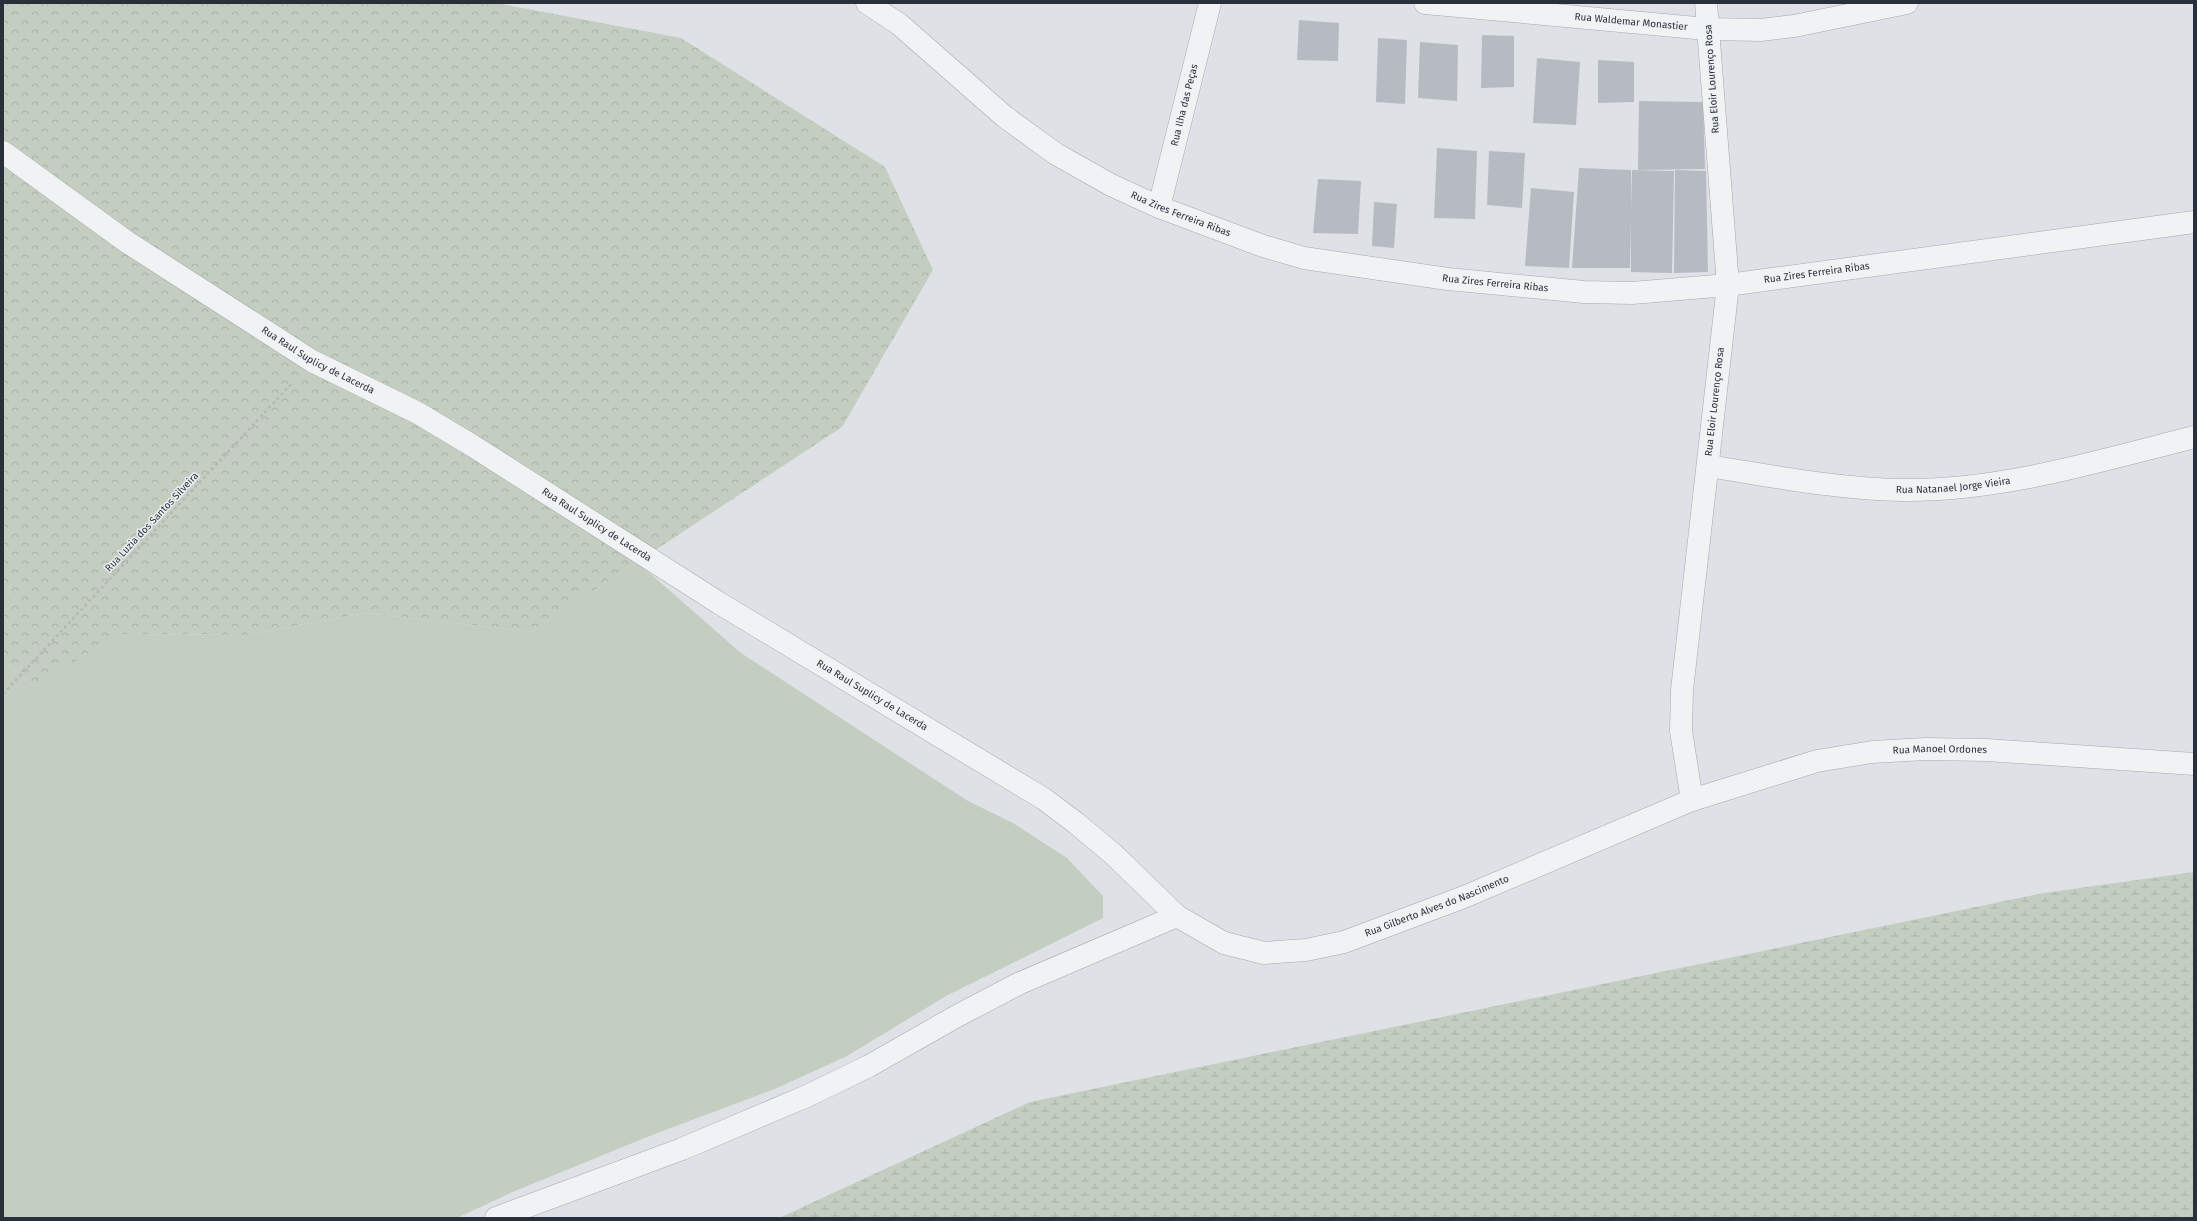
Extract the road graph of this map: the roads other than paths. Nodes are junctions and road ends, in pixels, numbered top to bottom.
1 (867, 3) edge
2 (1210, 3) edge
3 (1425, 3) edge
4 (1706, 3) edge
5 (1907, 3) edge
6 (1707, 29) junction
7 (3, 152) edge
8 (1159, 207) junction
9 (2194, 222) edge
10 (1728, 285) junction
11 (2194, 437) edge
12 (1708, 466) junction
13 (2194, 764) edge
14 (1692, 800) junction
15 (1177, 916) junction
16 (496, 1218) edge

1 - 8 street, Rua Zires Ferreira Ribas
2 - 8 street, Rua Ilha das Peças
3 - 6 street, Rua Waldemar Monastier
4 - 6 street, Rua Eloir Lourenço Rosa
5 - 6 street, Rua Waldemar Monastier
6 - 10 street, Rua Eloir Lourenço Rosa
7 - 15 street, Rua Raul Suplicy de Lacerda
8 - 10 street, Rua Zires Ferreira Ribas
9 - 10 street, Rua Zires Ferreira Ribas
10 - 12 street, Rua Eloir Lourenço Rosa
11 - 12 street, Rua Natanael Jorge Vieira
12 - 14 street, Rua Eloir Lourenço Rosa
13 - 14 street, Rua Manoel Ordones
14 - 15 street, Rua Gilberto Alves do Nascimento
15 - 16 street

